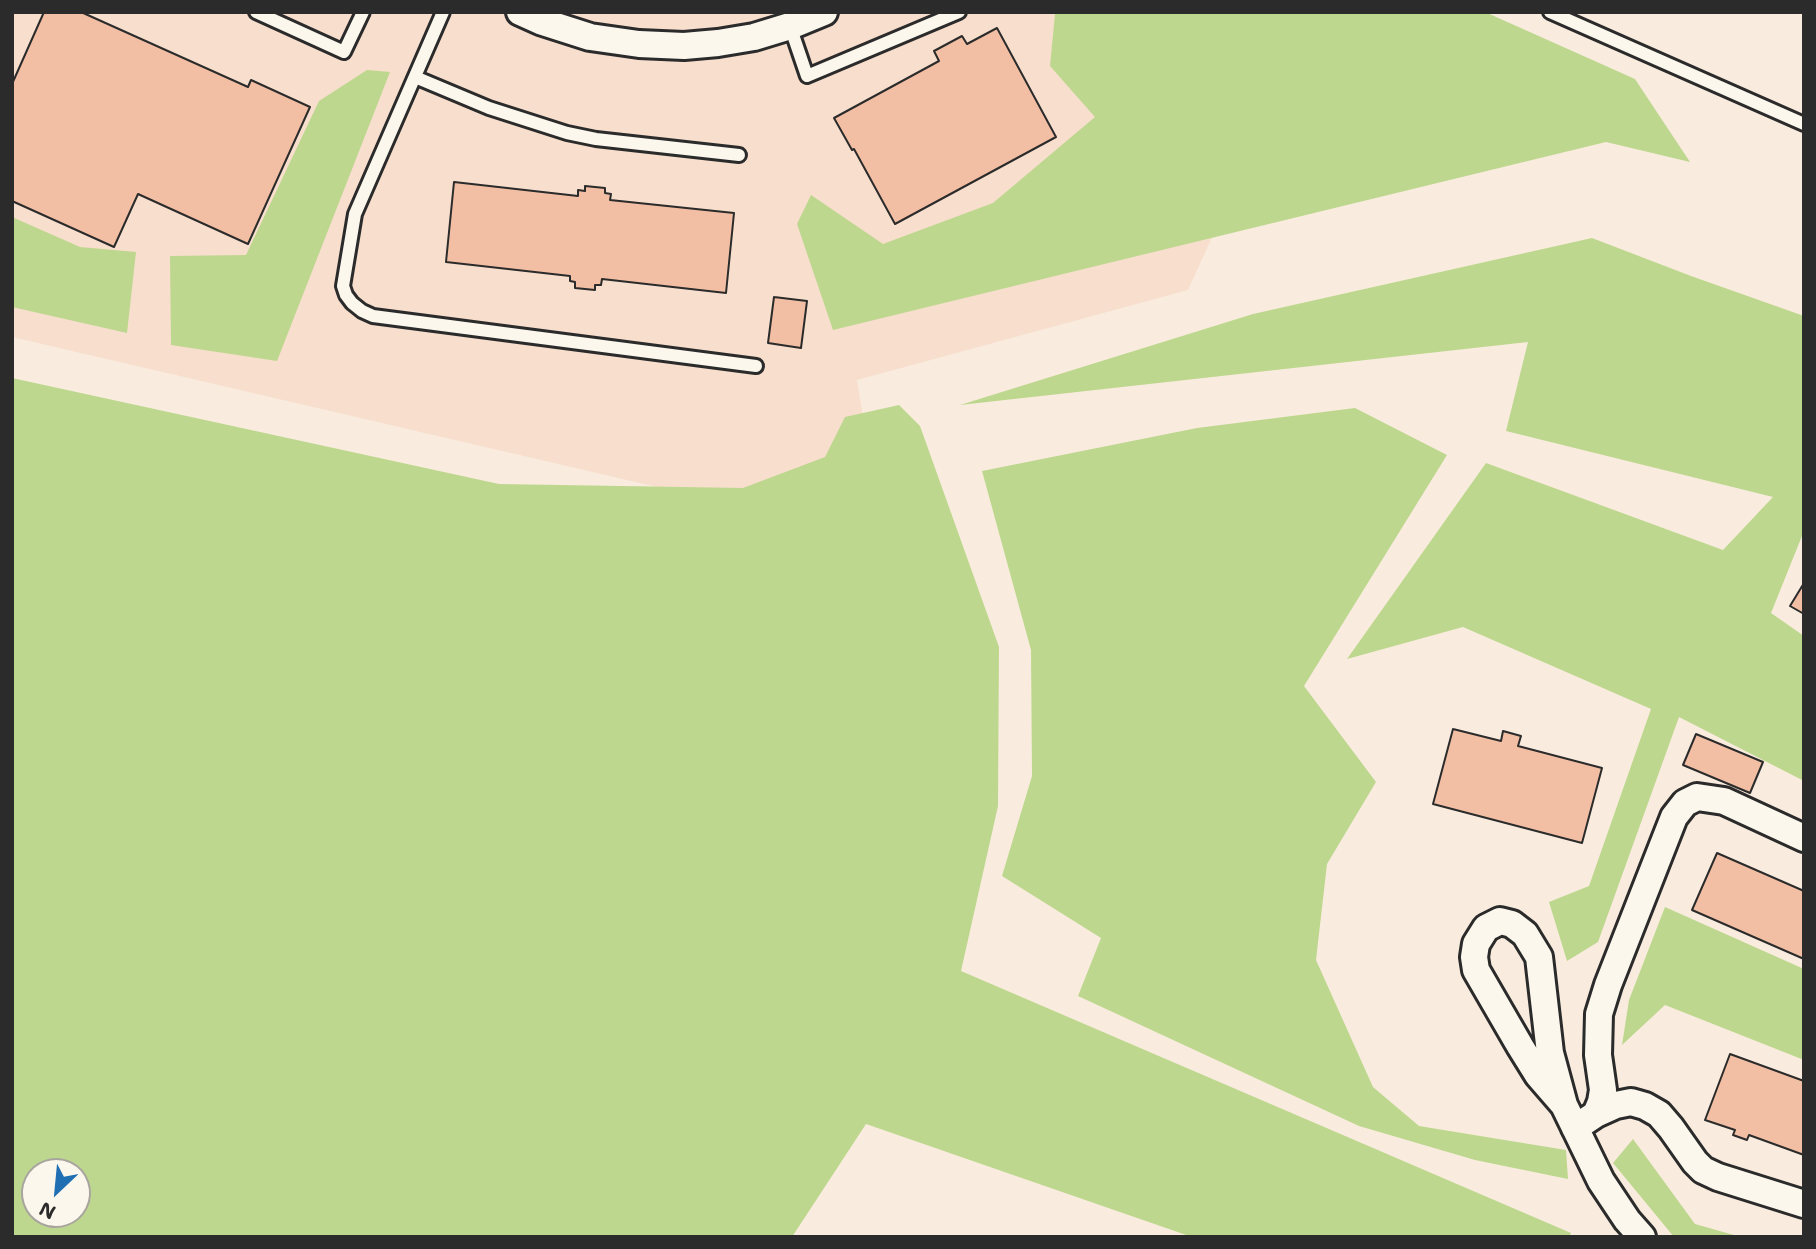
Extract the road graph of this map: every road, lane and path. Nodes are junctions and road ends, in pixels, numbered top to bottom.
1 (256, 12) edge
2 (363, 12) edge
3 (443, 12) edge
4 (520, 12) edge
5 (824, 12) edge
6 (959, 12) edge
7 (1550, 12) edge
8 (790, 26) junction
9 (415, 77) junction
10 (1804, 124) edge
11 (739, 155) dead end
12 (756, 366) dead end
13 (1804, 838) edge
14 (1578, 1116) junction
15 (1804, 1204) edge
16 (1642, 1237) edge

1 - 2 lane
3 - 9 lane
4 - 8 street
5 - 8 street
6 - 8 lane
7 - 10 lane
9 - 11 lane
9 - 12 lane
13 - 14 street
14 - 14 street
14 - 15 street
14 - 16 street

